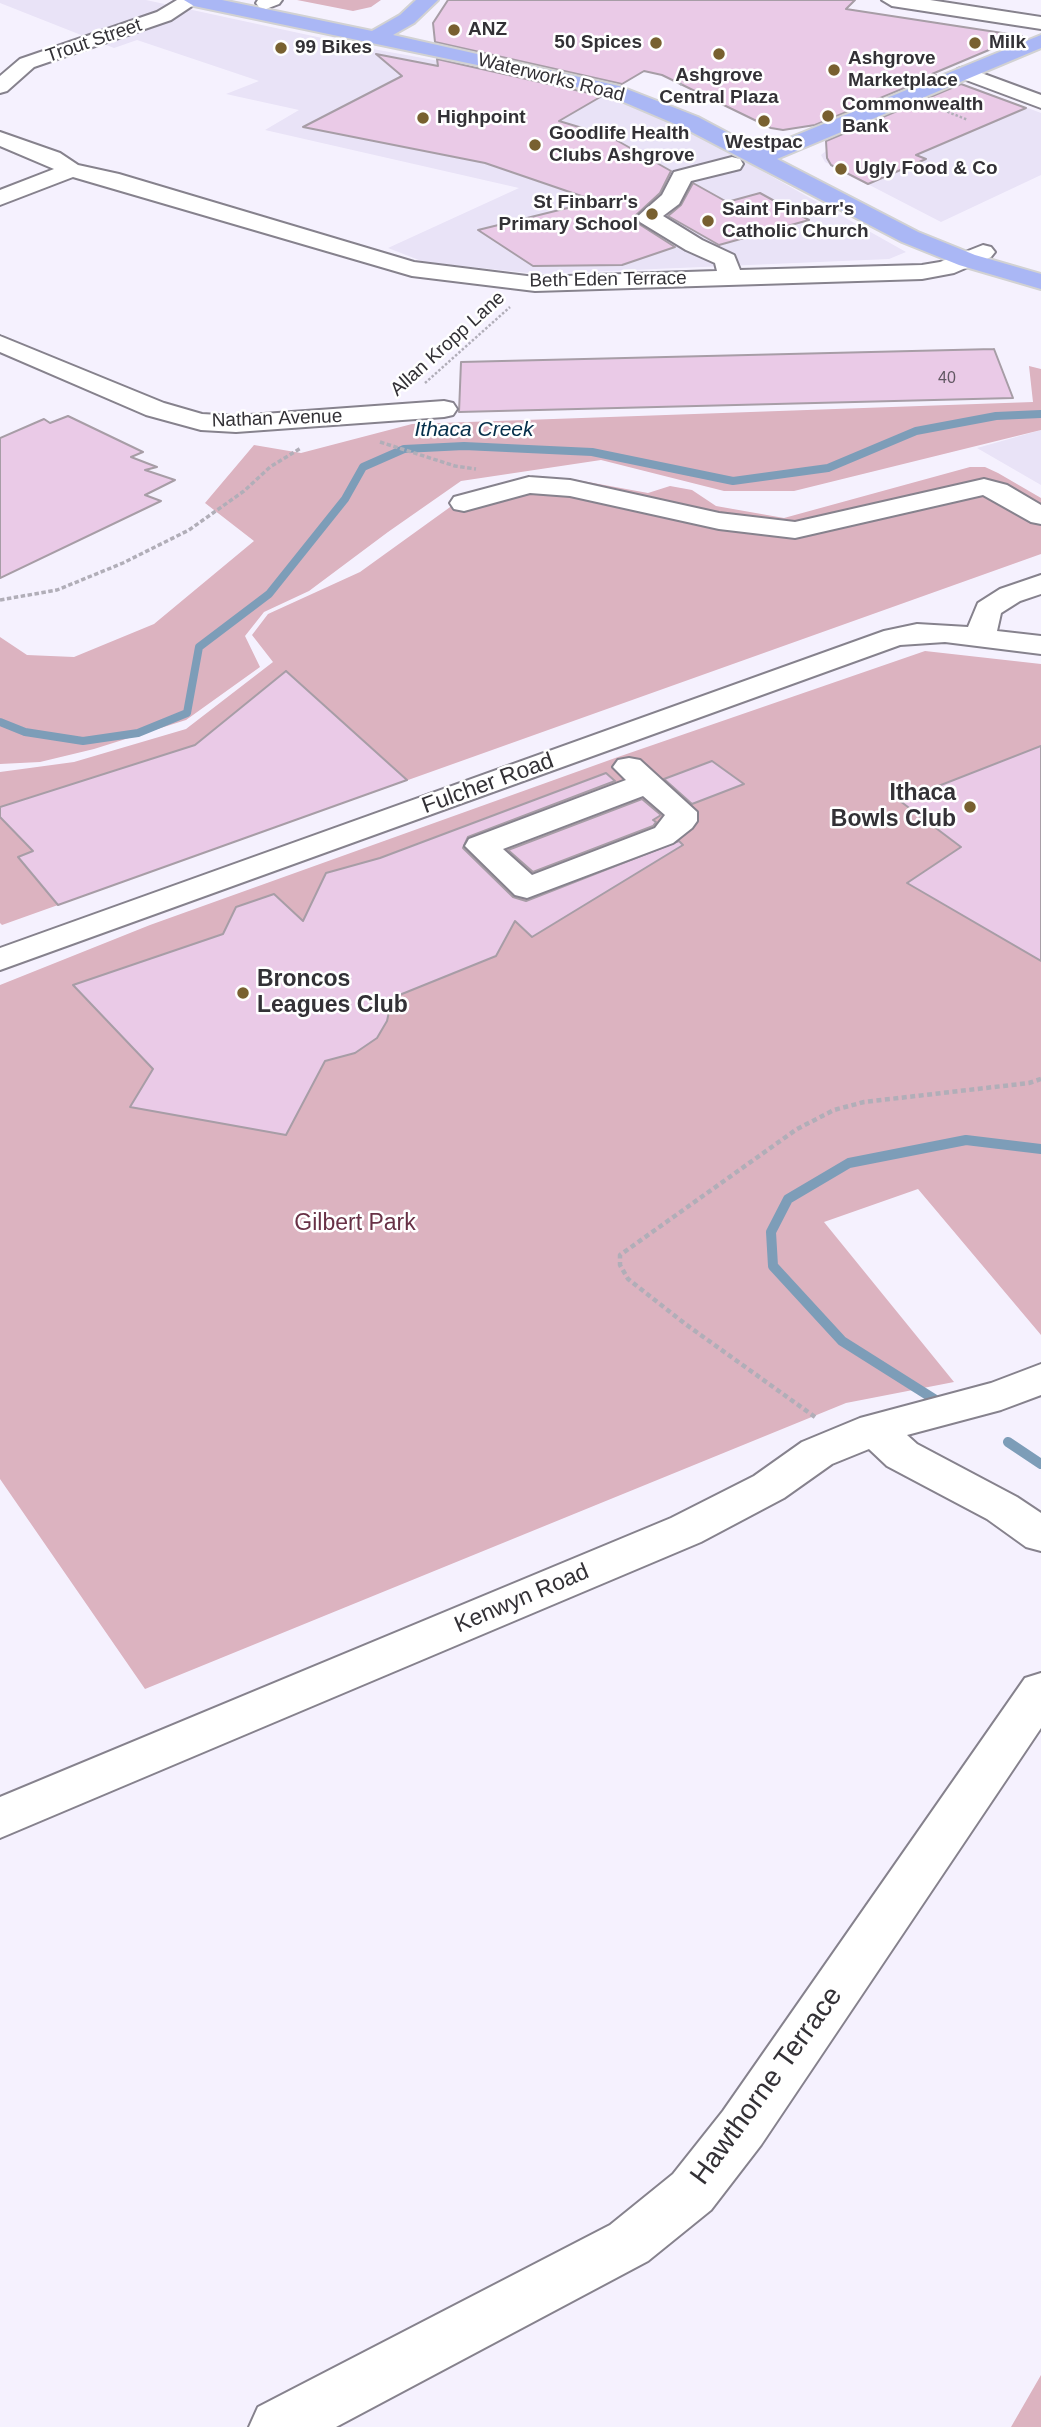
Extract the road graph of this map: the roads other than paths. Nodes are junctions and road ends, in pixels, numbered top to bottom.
1 (193, 0) edge
2 (428, 0) edge
3 (263, 1) edge
4 (891, 5) edge
5 (392, 6) dead end
6 (1041, 23) edge
7 (371, 31) junction
8 (1041, 40) edge
9 (965, 73) junction
10 (0, 87) edge
11 (1041, 102) edge
12 (0, 139) edge
13 (782, 150) junction
14 (760, 158) junction
15 (733, 164) dead end
16 (71, 170) junction
17 (0, 198) edge
18 (975, 256) junction
19 (1041, 275) edge
20 (730, 277) junction
21 (1041, 282) edge
22 (0, 343) edge
23 (444, 409) dead end
24 (464, 503) dead end
25 (1041, 516) edge
26 (1041, 584) edge
27 (980, 637) junction
28 (1041, 645) edge
29 (600, 743) junction
30 (648, 783) junction
31 (0, 960) edge
32 (1041, 1379) edge
33 (875, 1429) junction
34 (1041, 1535) edge
35 (1041, 1691) edge
36 (0, 1818) edge
37 (278, 2427) edge

1 - 7 main road, Waterworks Road
1 - 10 street, Trout Street
2 - 7 main road
3 - 7 main road, Waterworks Road
4 - 6 street
5 - 7 main road
7 - 13 main road, Waterworks Road
7 - 14 main road, Waterworks Road
8 - 9 main road
9 - 11 street
9 - 13 main road
12 - 16 street, Beth Eden Terrace
13 - 14 main road
13 - 18 main road, Waterworks Road
14 - 18 main road, Waterworks Road
15 - 20 street
16 - 17 street
16 - 20 street, Beth Eden Terrace
18 - 19 main road, Waterworks Road
18 - 20 street, Beth Eden Terrace
18 - 21 main road, Waterworks Road
22 - 23 street, Nathan Avenue
24 - 25 street
26 - 27 street
27 - 28 street, Fulcher Road
27 - 29 street, Fulcher Road
29 - 30 street
29 - 31 street, Fulcher Road
30 - 30 street
32 - 33 street, Kenwyn Road
33 - 34 street
33 - 36 street, Kenwyn Road
35 - 37 street, Hawthorne Terrace

